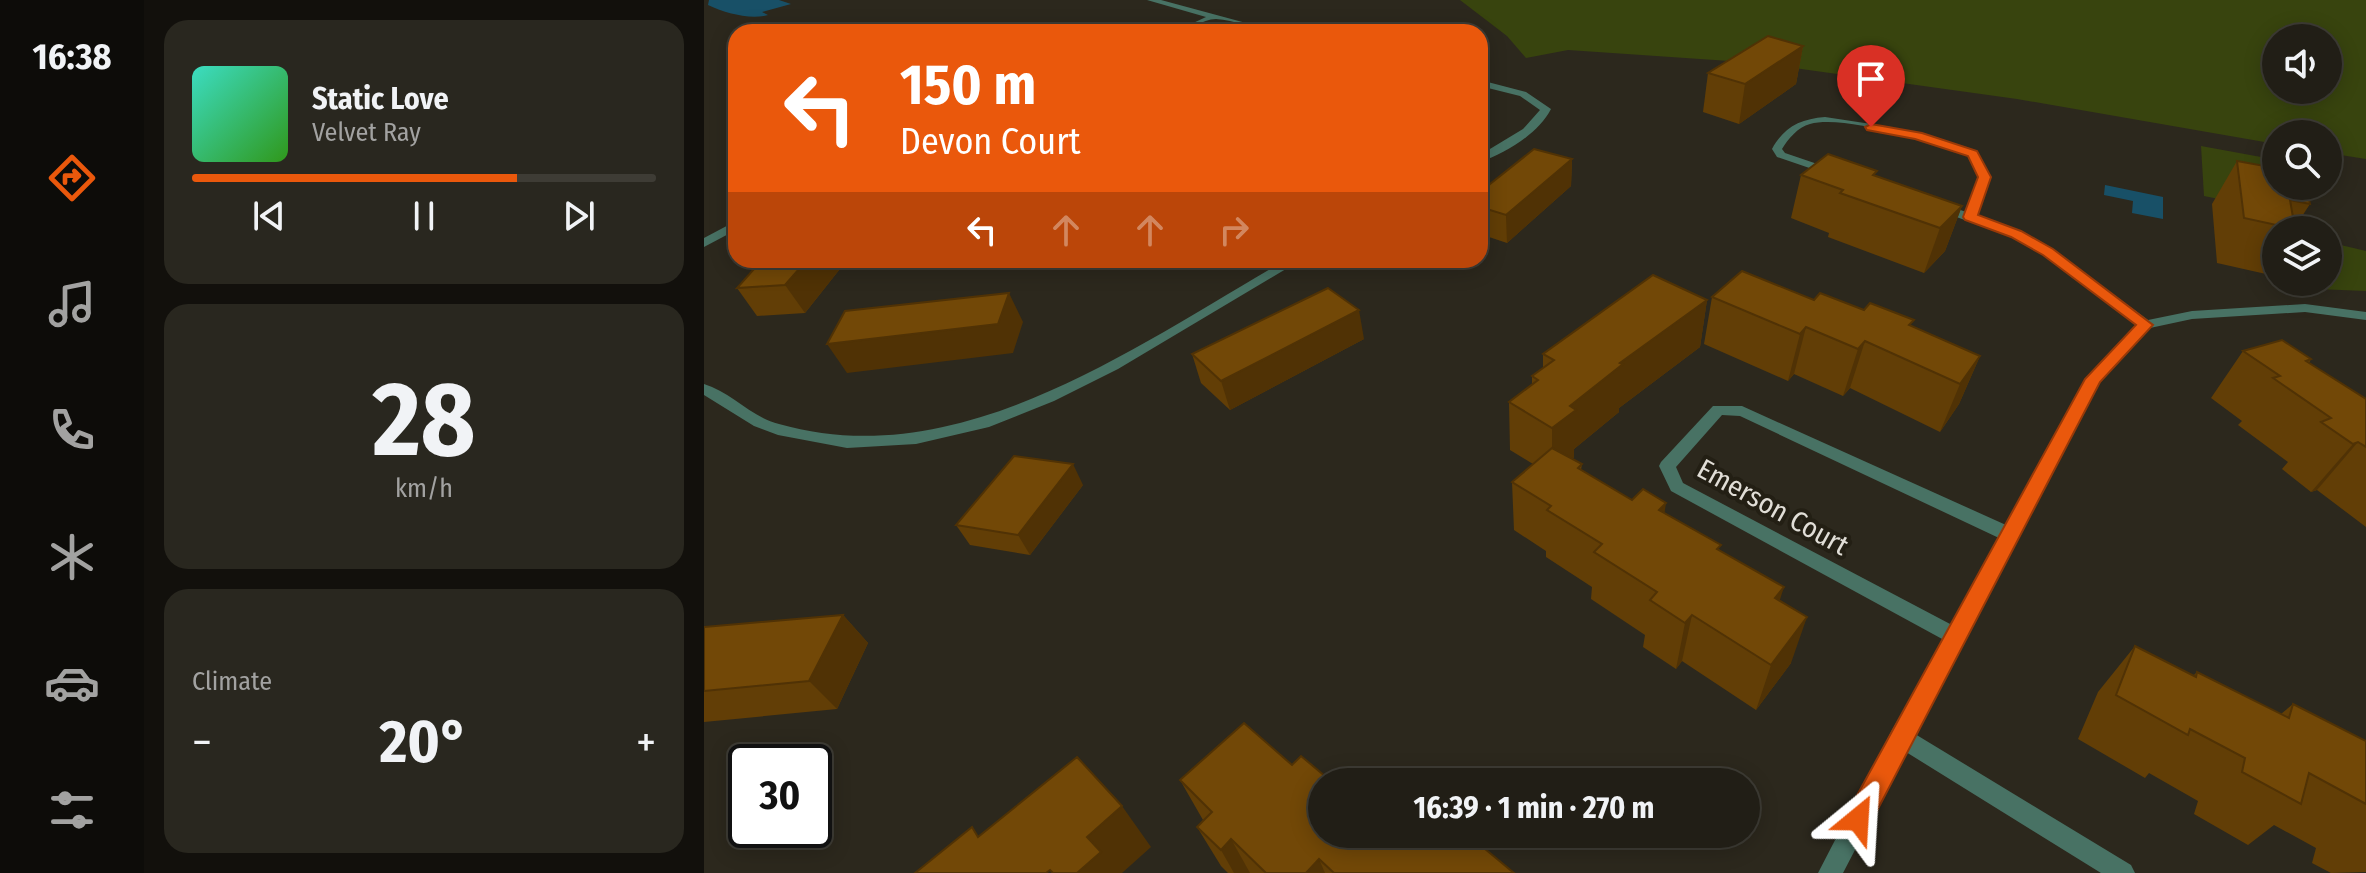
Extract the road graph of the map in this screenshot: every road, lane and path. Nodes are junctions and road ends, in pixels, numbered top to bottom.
1 (1151, 0) edge
2 (1214, 16) junction
3 (1196, 24) edge
4 (1244, 24) edge
5 (1488, 85) edge
6 (1488, 154) edge
7 (1838, 174) edge
8 (1928, 203) edge
9 (1970, 217) junction
10 (728, 230) edge
11 (704, 243) edge
12 (1281, 268) edge
13 (2366, 316) edge
14 (2145, 325) junction
15 (704, 389) edge
16 (2010, 535) junction
17 (1957, 637) junction
18 (1900, 737) junction
19 (1830, 873) edge
20 (2123, 873) edge

1 - 2 street
2 - 3 street
2 - 4 street
5 - 6 street
7 - 9 street
8 - 9 street
9 - 14 street
10 - 11 street
12 - 15 street
13 - 14 street
14 - 16 street
16 - 17 street
16 - 17 street, Emerson Court
17 - 18 street
18 - 19 street
18 - 20 street

